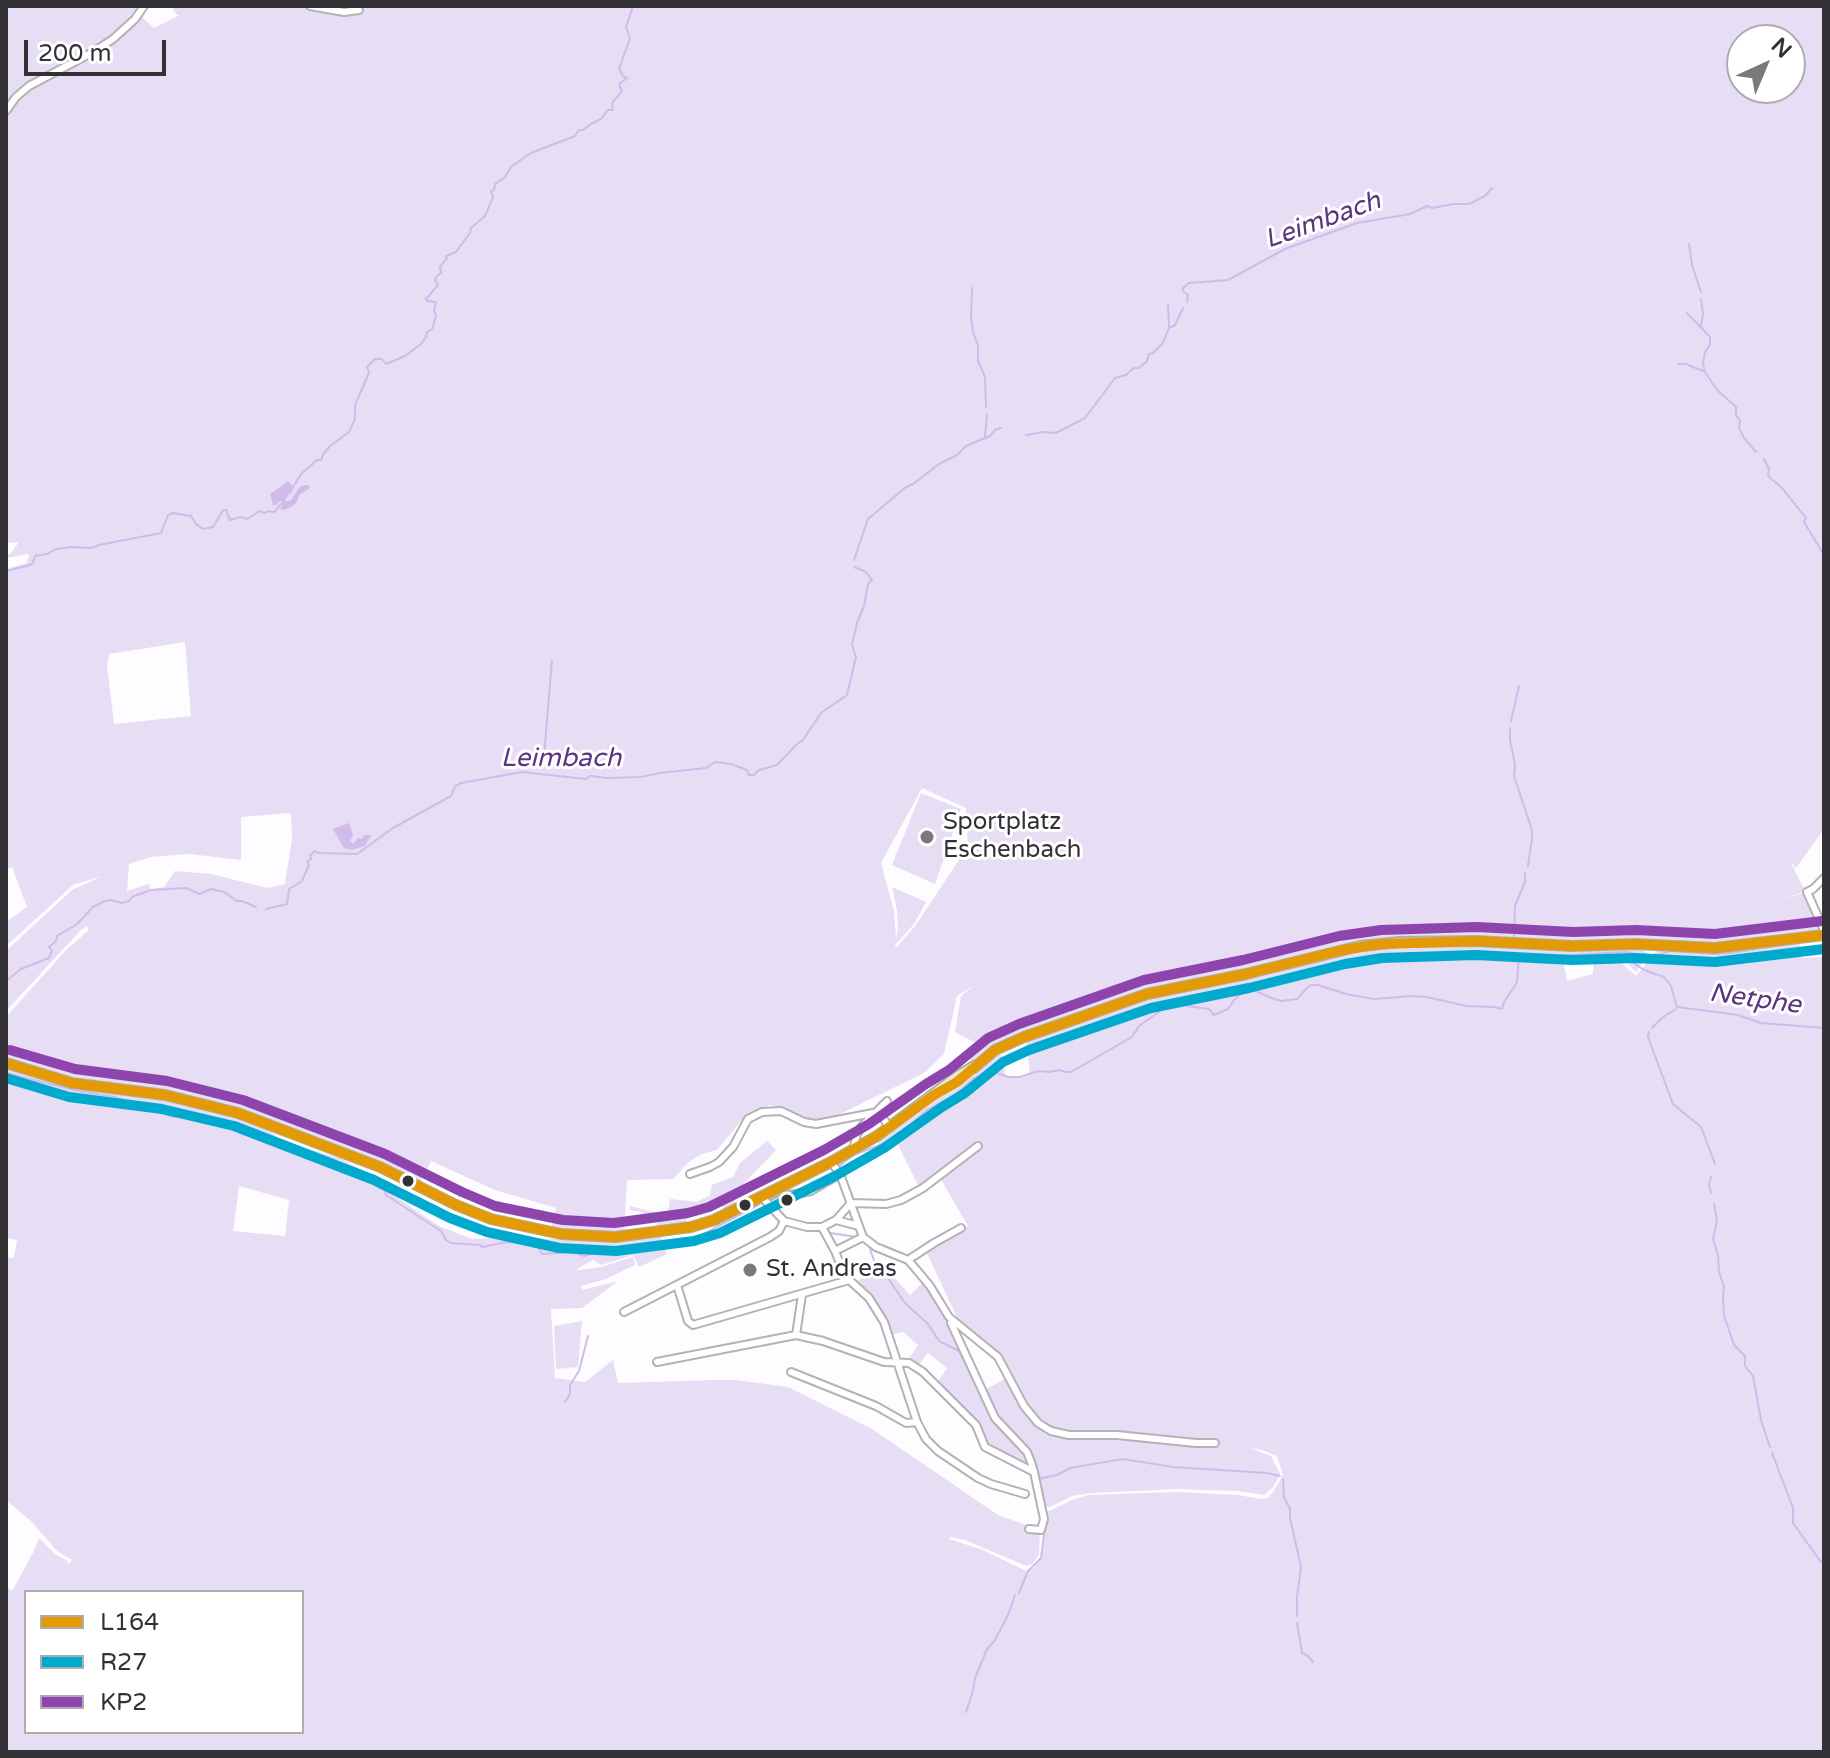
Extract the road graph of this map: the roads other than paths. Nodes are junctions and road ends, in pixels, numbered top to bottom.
1 (144, 6) edge
2 (310, 6) edge
3 (359, 10) dead end
4 (6, 111) edge
5 (1824, 878) edge
6 (1824, 933) edge
7 (6, 1063) edge
8 (887, 1101) dead end
9 (873, 1113) junction
10 (890, 1128) junction
11 (978, 1146) dead end
12 (853, 1150) junction
13 (836, 1169) junction
14 (690, 1174) dead end
15 (762, 1197) junction
16 (851, 1203) junction
17 (769, 1206) junction
18 (836, 1220) junction
19 (784, 1221) junction
20 (859, 1226) junction
21 (822, 1227) junction
22 (961, 1228) dead end
23 (863, 1237) junction
24 (835, 1251) junction
25 (908, 1260) junction
26 (849, 1280) junction
27 (677, 1285) junction
28 (802, 1295) junction
29 (624, 1312) dead end
30 (949, 1317) junction
31 (796, 1335) junction
32 (657, 1362) dead end
33 (897, 1363) junction
34 (791, 1372) dead end
35 (917, 1422) junction
36 (1215, 1443) dead end
37 (1034, 1472) junction
38 (1025, 1494) dead end
39 (1029, 1529) dead end

1 - 4 street
2 - 3 street
5 - 6 street
6 - 10 main road
7 - 15 main road
8 - 9 street
9 - 10 street
9 - 12 street
9 - 14 street
10 - 12 main road
11 - 16 street
12 - 13 main road
13 - 15 main road
13 - 16 street
13 - 17 street
15 - 17 street
16 - 18 street
16 - 20 street
17 - 19 street
18 - 20 street
18 - 21 street
19 - 21 street
19 - 27 street
20 - 23 street
21 - 24 street
22 - 25 street
23 - 24 street
23 - 25 street
24 - 26 street
25 - 30 street
26 - 28 street
26 - 33 street
27 - 28 street
27 - 29 street
28 - 31 street
30 - 36 street
30 - 37 street
31 - 32 street
31 - 33 street
33 - 35 street
33 - 37 street
34 - 35 street
35 - 38 street
37 - 39 street

